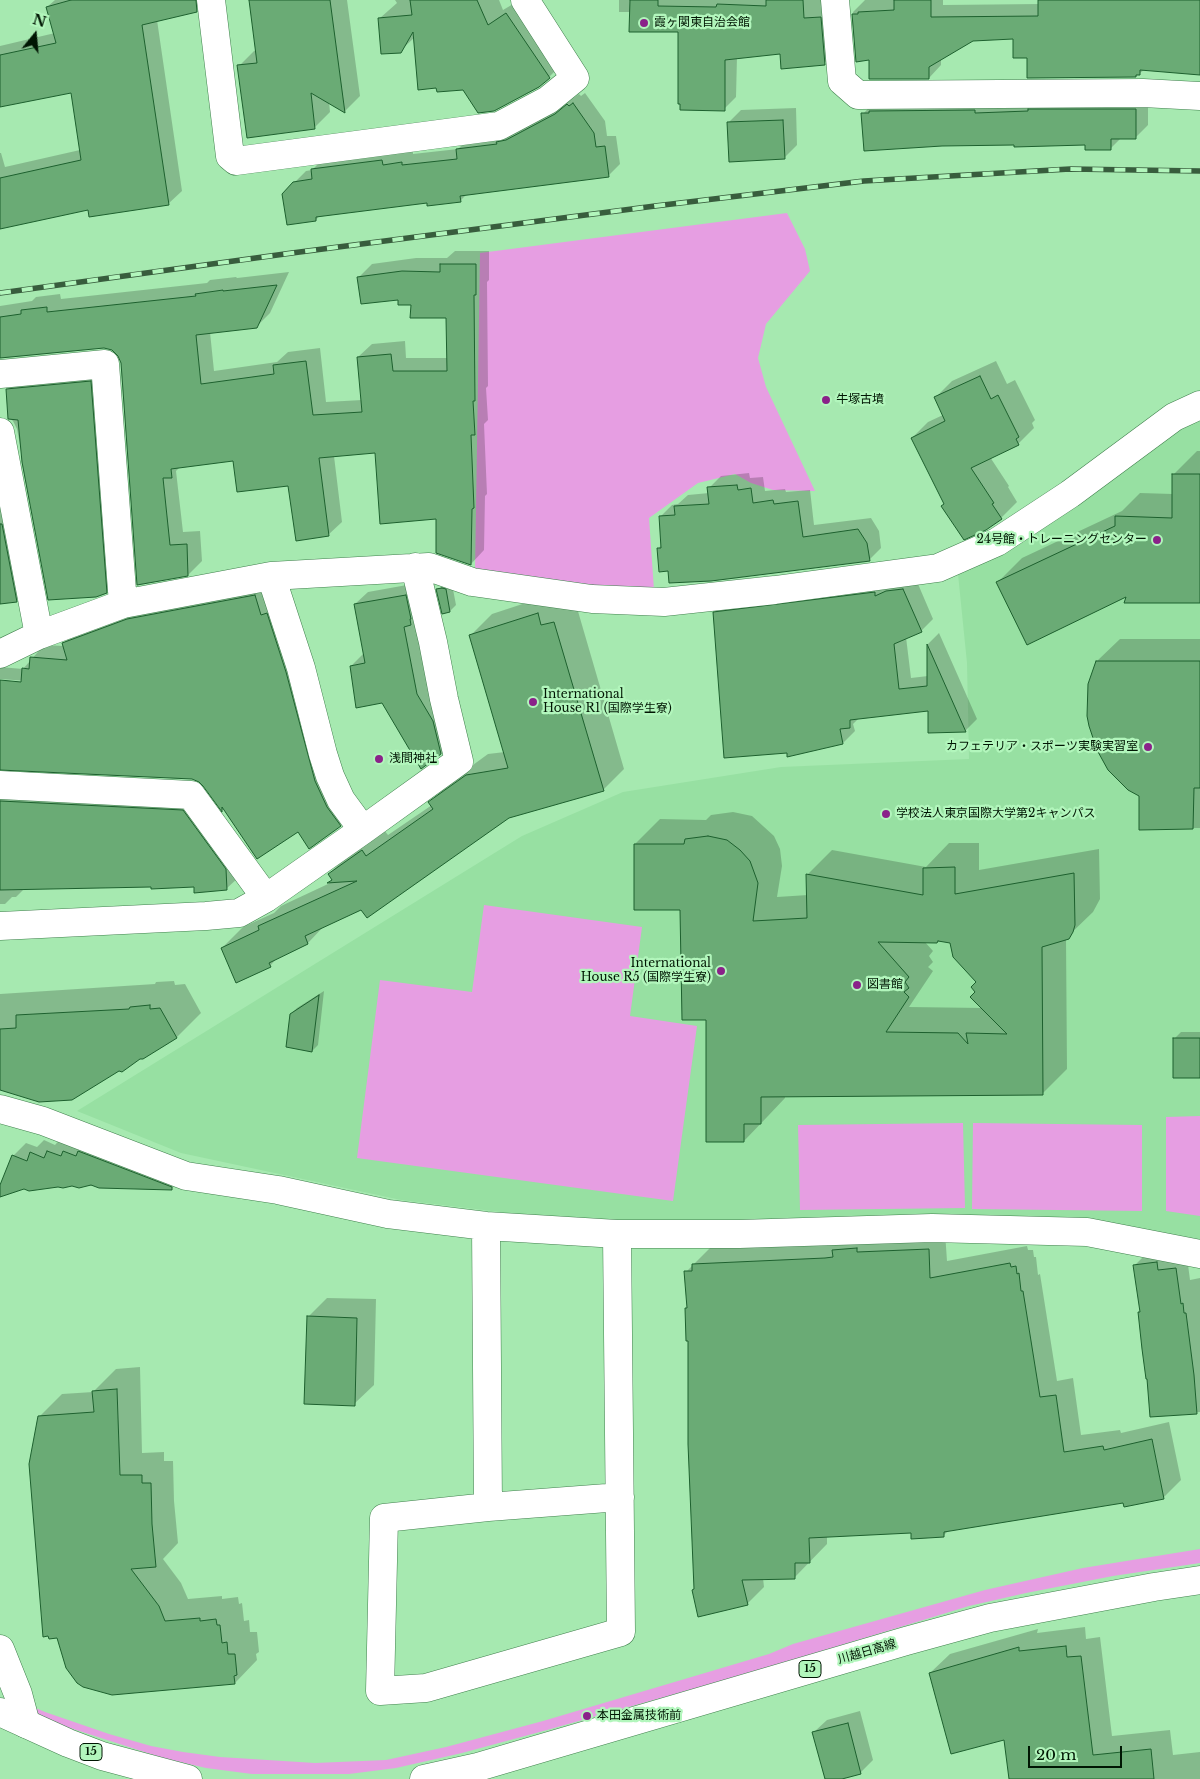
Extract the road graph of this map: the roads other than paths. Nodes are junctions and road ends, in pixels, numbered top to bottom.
1 (211, 0) edge
2 (525, 0) edge
3 (835, 0) edge
4 (1200, 96) edge
5 (0, 374) edge
6 (1200, 405) edge
7 (0, 432) edge
8 (6, 494) edge
9 (416, 567) junction
10 (271, 576) junction
11 (123, 604) junction
12 (39, 635) junction
13 (1, 651) edge
14 (0, 784) edge
15 (364, 830) junction
16 (266, 898) junction
17 (0, 926) edge
18 (0, 1109) edge
19 (486, 1226) junction
20 (617, 1234) junction
21 (1200, 1254) edge
22 (620, 1497) junction
23 (488, 1507) junction
24 (1200, 1580) edge
25 (0, 1649) edge
26 (0, 1712) edge
27 (26, 1724) junction
28 (479, 1773) edge
29 (188, 1779) edge
30 (424, 1779) edge

1 - 2 street
3 - 4 street
5 - 11 street
6 - 9 street
7 - 8 street
8 - 12 street
9 - 10 street
9 - 15 street
10 - 11 street
10 - 15 street
11 - 12 street
12 - 13 street
14 - 16 street
15 - 16 street
16 - 17 street
18 - 19 street
19 - 20 street
19 - 23 street
20 - 21 street
20 - 22 street
22 - 23 street
22 - 23 street
24 - 28 street, 川越日高線 / 15
25 - 27 street
26 - 27 street, 15
27 - 29 street, 15
28 - 30 street, 川越日高線 / 15

